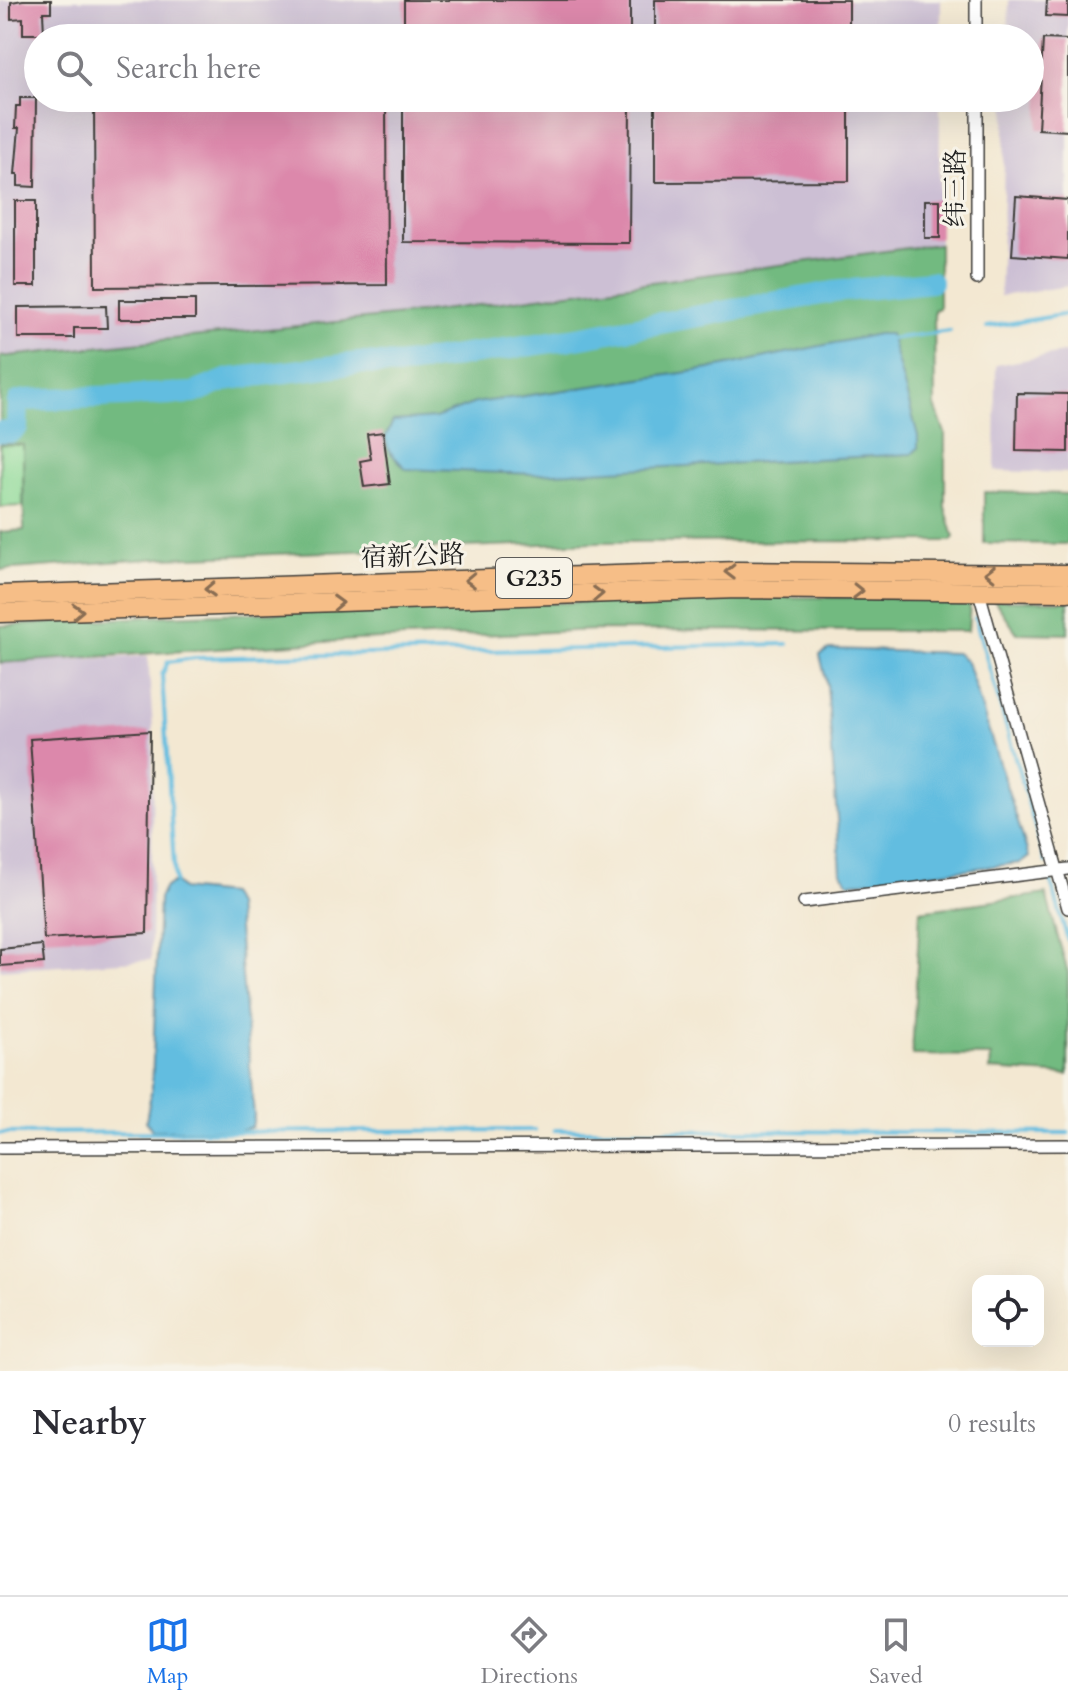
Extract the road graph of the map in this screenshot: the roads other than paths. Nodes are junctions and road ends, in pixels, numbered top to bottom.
1 (976, 0) edge
2 (976, 24) edge
3 (977, 112) edge
4 (977, 279) dead end
5 (1068, 574) edge
6 (979, 592) junction
7 (1068, 592) edge
8 (0, 595) edge
9 (0, 613) edge
10 (1063, 870) edge
11 (804, 902) dead end
12 (1068, 908) edge
13 (1068, 1145) edge
14 (0, 1148) edge

1 - 2 street
3 - 4 street, 纬三路
5 -> 8 highway, 宿新公路 / G235
6 - 7 highway, 宿新公路 / G235
9 -> 6 highway, 宿新公路 / G235
6 - 10 street
10 - 11 street
10 - 12 street
13 - 14 street

